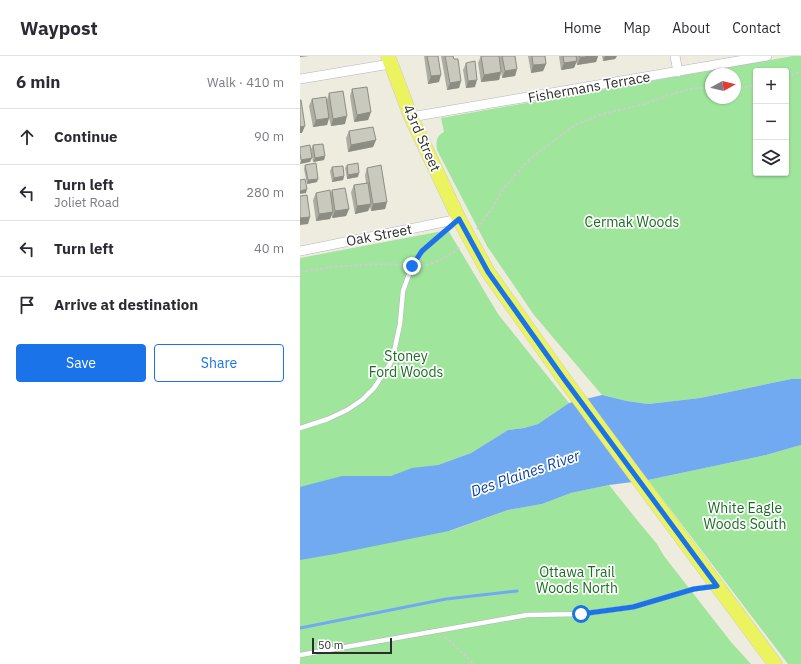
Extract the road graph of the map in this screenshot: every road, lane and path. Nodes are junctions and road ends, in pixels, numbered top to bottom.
1 (676, 56) edge
2 (767, 56) edge
3 (389, 60) edge
4 (678, 72) junction
5 (801, 72) edge
6 (789, 75) edge
7 (300, 79) edge
8 (753, 86) edge
9 (705, 88) edge
10 (741, 88) edge
11 (411, 117) junction
12 (459, 219) junction
13 (478, 228) dead end
14 (458, 248) dead end
15 (300, 251) edge
16 (406, 266) dead end
17 (419, 266) dead end
18 (300, 272) edge
19 (300, 428) edge
20 (717, 586) junction
21 (438, 631) junction
22 (300, 655) edge
23 (474, 664) edge
24 (775, 664) edge

1 - 4 street
2 - 4 street, Fishermans Terrace
3 - 7 street
3 - 11 main road, 43rd Street
4 - 11 street, Fishermans Terrace
5 - 6 path
8 - 10 path
9 - 13 path
11 - 12 main road, 43rd Street
12 - 15 street, Oak Street
12 - 19 lane
12 - 20 main road, 43rd Street
14 - 17 path
16 - 18 path
20 - 21 lane
20 - 24 main road, 43rd Street
21 - 22 lane
21 - 23 path

